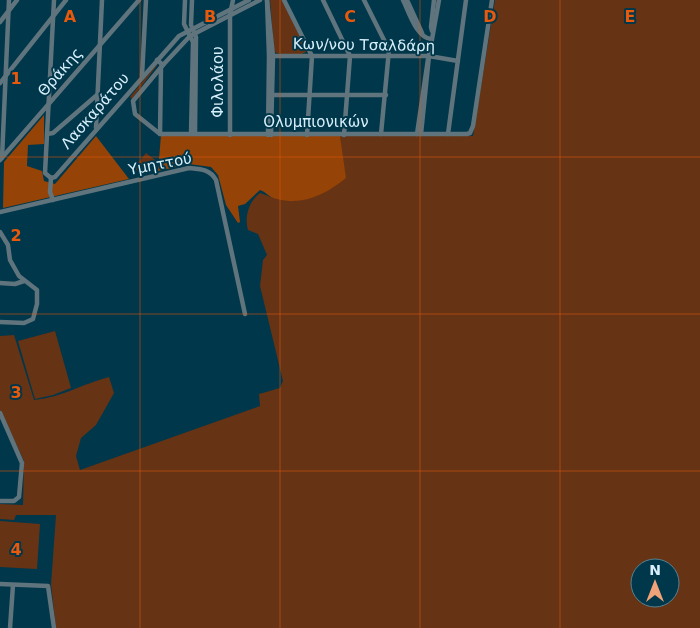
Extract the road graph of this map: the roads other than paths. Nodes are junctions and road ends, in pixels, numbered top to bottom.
1 (9, 0) edge
2 (17, 0) edge
3 (54, 0) edge
4 (66, 0) edge
5 (102, 0) edge
6 (139, 0) edge
7 (146, 0) edge
8 (185, 0) edge
9 (192, 0) edge
10 (232, 0) edge
11 (249, 0) edge
12 (260, 0) edge
13 (266, 0) edge
14 (284, 0) edge
15 (324, 0) edge
16 (364, 0) edge
17 (403, 0) edge
18 (407, 0) edge
19 (434, 0) edge
20 (439, 0) edge
21 (466, 0) edge
22 (492, 0) edge
23 (233, 8) junction
24 (9, 10) junction
25 (230, 15) junction
26 (53, 18) junction
27 (0, 22) edge
28 (194, 30) junction
29 (186, 31) junction
30 (432, 31) junction
31 (422, 34) junction
32 (190, 36) junction
33 (431, 39) junction
34 (100, 45) junction
35 (390, 55) junction
36 (271, 56) junction
37 (312, 56) junction
38 (350, 56) junction
39 (428, 58) junction
40 (157, 60) junction
41 (458, 61) junction
42 (162, 66) junction
43 (6, 76) junction
44 (142, 76) junction
45 (0, 83) edge
46 (97, 95) junction
47 (270, 95) junction
48 (310, 95) junction
49 (347, 95) junction
50 (386, 95) junction
51 (48, 104) junction
52 (96, 128) junction
53 (47, 134) junction
54 (160, 134) junction
55 (193, 134) junction
56 (230, 134) junction
57 (381, 134) junction
58 (419, 134) junction
59 (448, 134) junction
60 (270, 135) junction
61 (307, 135) junction
62 (344, 135) junction
63 (1, 159) edge
64 (51, 178) junction
65 (53, 200) junction
66 (0, 212) edge
67 (0, 232) edge
68 (24, 281) junction
69 (0, 283) edge
70 (245, 314) dead end
71 (0, 322) edge
72 (0, 413) edge
73 (3, 426) edge
74 (0, 501) edge
75 (0, 584) edge
76 (13, 585) junction
77 (10, 628) edge
78 (54, 628) edge

1 - 24 street
2 - 24 street
3 - 26 street
4 - 26 street
5 - 34 street
6 - 34 street, Θράκης
7 - 44 street
8 - 29 street
9 - 28 street
10 - 23 street
11 - 23 street
12 - 25 street
13 - 36 street
14 - 37 street
15 - 38 street
16 - 35 street
17 - 31 street
18 - 31 street
19 - 30 street
20 - 30 street
21 - 41 street
22 - 59 street, Ολυμπιονικών
23 - 25 street, Φιλολάου
23 - 28 street
24 - 27 street
24 - 43 street
25 - 28 street
25 - 56 street, Φιλολάου
26 - 43 street
26 - 51 street
28 - 29 street, Λασκαράτου
28 - 32 street, Λασκαράτου
28 - 55 street
29 - 32 street
29 - 40 street, Λασκαράτου
30 - 33 street
31 - 33 street
32 - 42 street, Λασκαράτου
32 - 55 street
33 - 39 street
34 - 46 street
34 - 51 street, Θράκης
35 - 38 street, Κων/νου Τσαλδάρη
35 - 39 street, Κων/νου Τσαλδάρη
35 - 50 street
36 - 37 street, Κων/νου Τσαλδάρη
36 - 47 street
37 - 38 street, Κων/νου Τσαλδάρη
37 - 48 street
38 - 49 street
39 - 41 street, Κων/νου Τσαλδάρη
39 - 58 street
40 - 42 street
40 - 44 street, Λασκαράτου
41 - 59 street
42 - 54 street
42 - 54 street, Λασκαράτου
43 - 45 street
43 - 63 street
44 - 52 street, Λασκαράτου
46 - 52 street
46 - 53 street
47 - 48 street
47 - 60 street
48 - 49 street
48 - 61 street
49 - 50 street
49 - 62 street
50 - 57 street
51 - 53 street
51 - 63 street, Θράκης
52 - 64 street, Λασκαράτου
53 - 64 street
54 - 55 street, Ολυμπιονικών
55 - 56 street, Ολυμπιονικών
56 - 60 street, Ολυμπιονικών
57 - 58 street, Ολυμπιονικών
57 - 62 street, Ολυμπιονικών
58 - 59 street, Ολυμπιονικών
60 - 61 street, Ολυμπιονικών
61 - 62 street, Ολυμπιονικών
64 - 65 street
65 - 66 street, Υμηττού
65 - 70 street, Υμηττού
67 - 68 street
68 - 69 street
68 - 71 street
72 - 73 street
73 - 74 street
75 - 76 street
76 - 77 street
76 - 78 street

